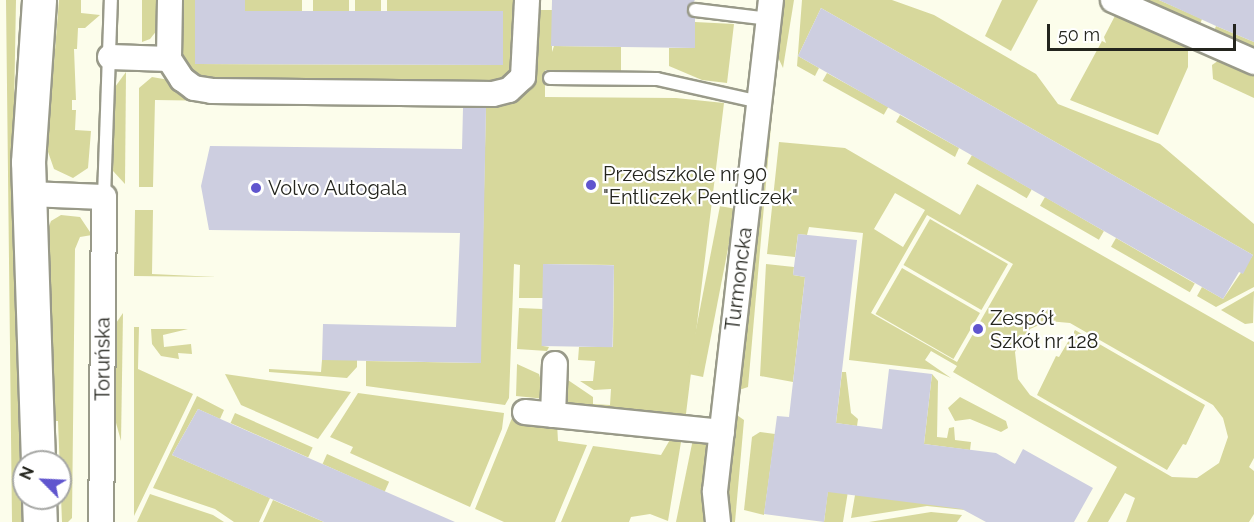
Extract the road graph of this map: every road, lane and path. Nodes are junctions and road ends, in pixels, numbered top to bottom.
1 (39, 0) edge
2 (111, 0) edge
3 (170, 0) edge
4 (527, 0) edge
5 (1113, 0) edge
6 (695, 10) dead end
7 (770, 10) edge
8 (110, 57) junction
9 (169, 59) junction
10 (1254, 62) edge
11 (550, 78) dead end
12 (760, 102) junction
13 (28, 194) junction
14 (104, 197) junction
15 (555, 364) dead end
16 (525, 412) dead end
17 (553, 415) junction
18 (722, 432) junction
19 (38, 450) edge
20 (101, 522) edge
21 (718, 522) edge

1 - 13 main road
2 - 8 lane, Toruńska
3 - 9 street
4 - 9 street
5 - 10 street
6 - 7 lane
7 - 12 street, Turmoncka
8 - 9 street
8 - 14 lane, Toruńska
11 - 12 lane
12 - 18 street, Turmoncka
13 - 14 street
13 - 19 main road
14 - 20 street, Toruńska
15 - 17 street
16 - 17 street
17 - 18 street
18 - 21 street, Turmoncka

